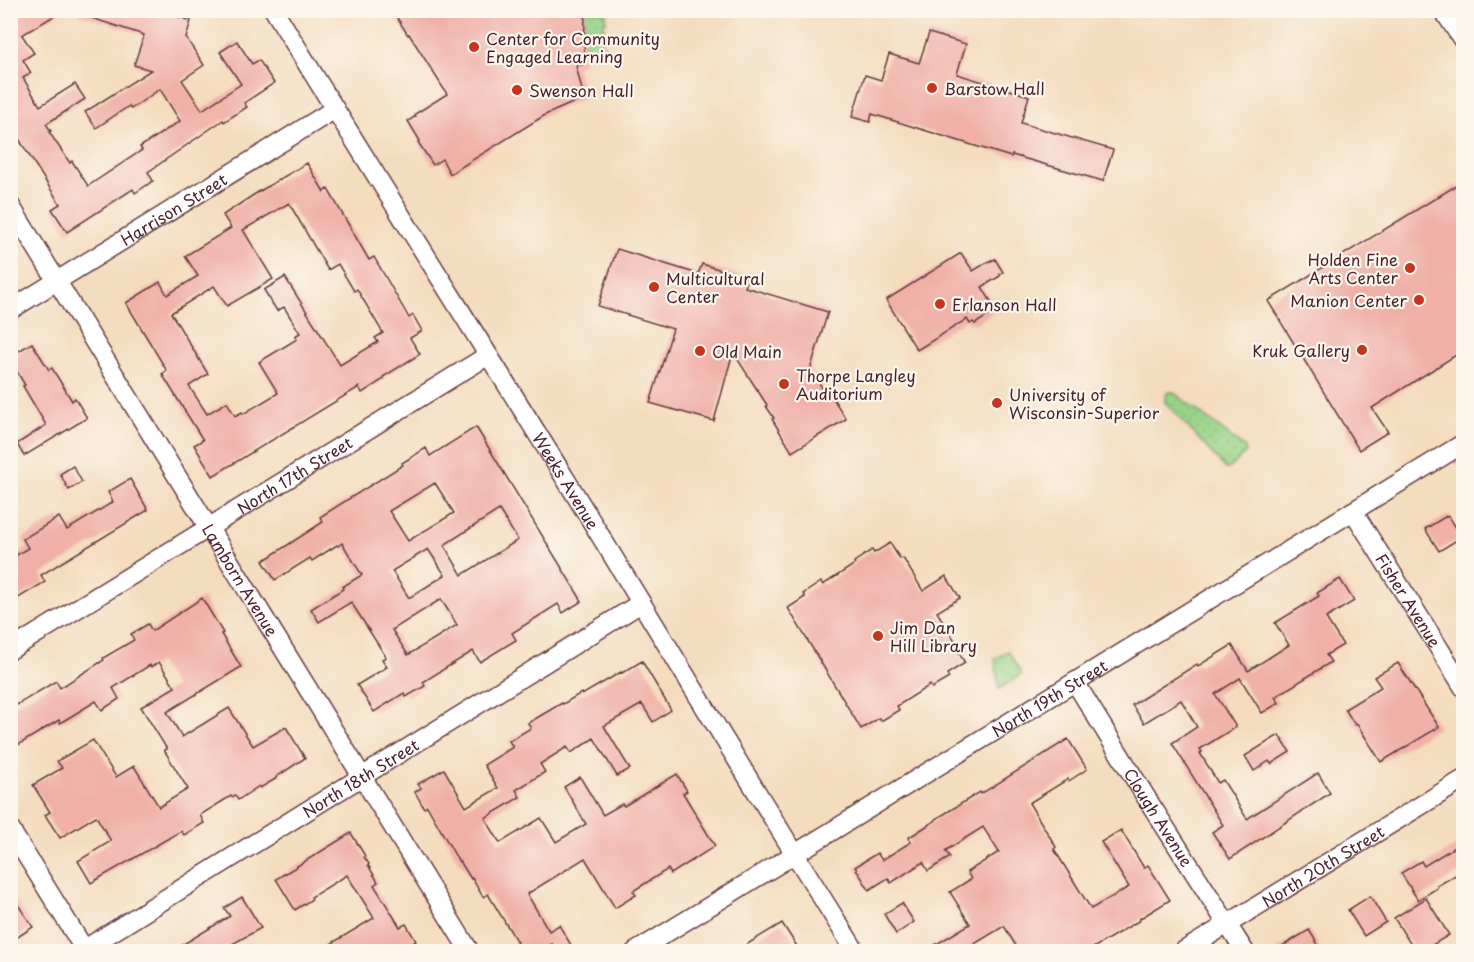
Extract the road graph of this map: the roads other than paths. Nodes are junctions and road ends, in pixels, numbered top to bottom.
1 (274, 10) edge
2 (1443, 10) edge
3 (1464, 42) edge
4 (335, 109) junction
5 (10, 205) edge
6 (57, 281) junction
7 (10, 310) edge
8 (487, 356) junction
9 (1464, 443) edge
10 (1353, 512) junction
11 (210, 527) junction
12 (641, 603) junction
13 (10, 650) edge
14 (1075, 682) junction
15 (1464, 688) edge
16 (363, 776) junction
17 (1464, 779) edge
18 (10, 830) edge
19 (795, 854) junction
20 (1227, 924) junction
21 (84, 950) edge
22 (470, 951) edge
23 (635, 951) edge
24 (856, 951) edge
25 (1182, 951) edge
26 (1245, 951) edge

1 - 4 street, Weeks Avenue
2 - 3 street
4 - 6 street, Harrison Street
4 - 8 street, Weeks Avenue
5 - 6 street, Lamborn Avenue
6 - 7 street, Harrison Street
6 - 11 street, Lamborn Avenue
8 - 11 street, North 17th Street
8 - 12 street, Weeks Avenue
9 - 10 street, North 19th Street
10 - 14 street, North 19th Street
10 - 15 street, Fisher Avenue
11 - 13 street, North 17th Street
11 - 16 street, Lamborn Avenue
12 - 16 street, North 18th Street
12 - 19 street, Weeks Avenue
14 - 19 street, North 19th Street
14 - 20 street, Clough Avenue
16 - 21 street, North 18th Street
16 - 22 street, Lamborn Avenue
17 - 20 street, North 20th Street
18 - 21 street
19 - 23 street, North 19th Street
19 - 24 street, Weeks Avenue
20 - 25 street, North 20th Street
20 - 26 street, Clough Avenue

